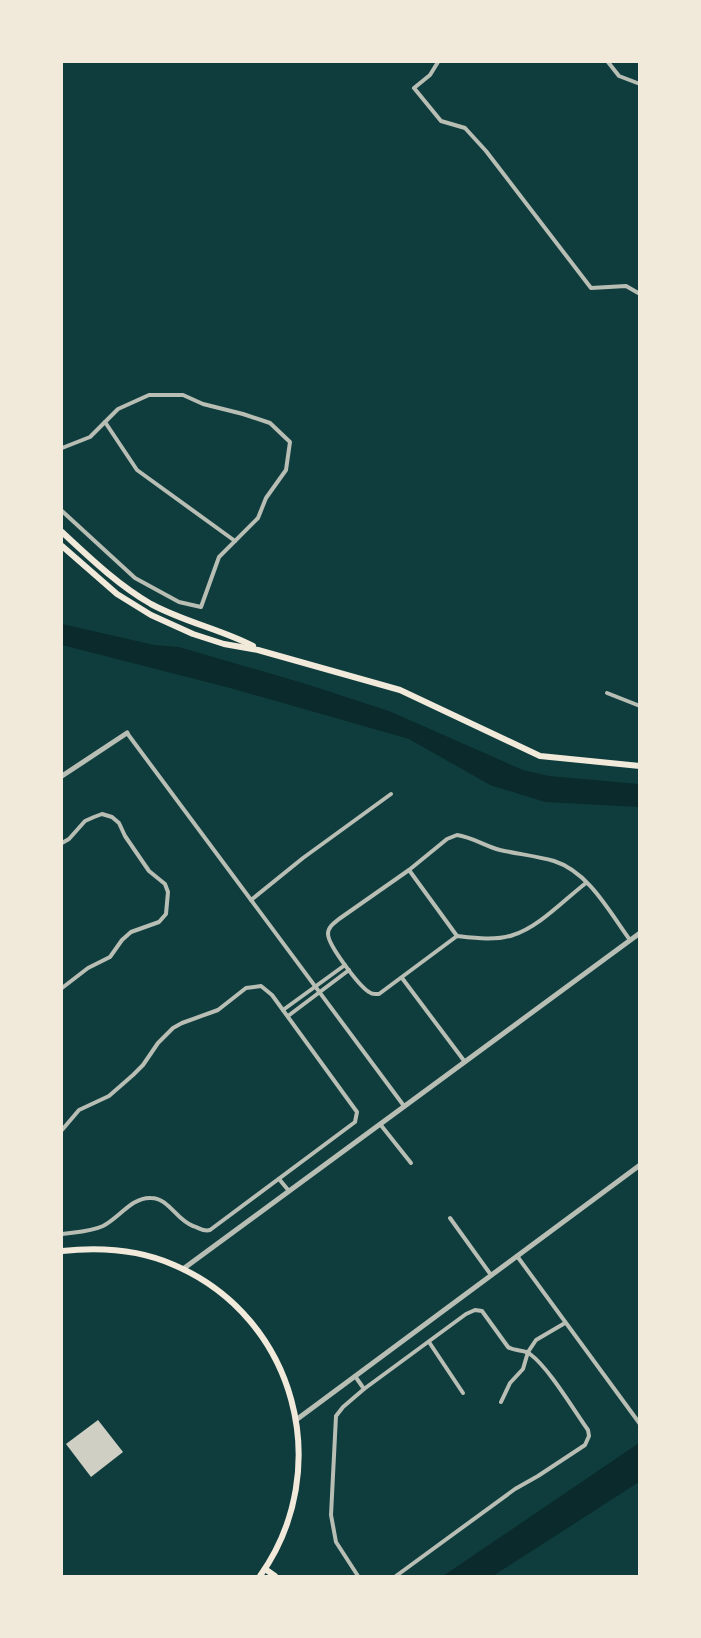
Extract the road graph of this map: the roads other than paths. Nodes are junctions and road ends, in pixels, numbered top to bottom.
1 (438, 62) edge
2 (608, 62) edge
3 (639, 84) edge
4 (639, 294) edge
5 (105, 422) junction
6 (62, 448) edge
7 (62, 511) edge
8 (62, 532) edge
9 (235, 541) junction
10 (62, 546) edge
11 (258, 650) junction
12 (607, 693) dead end
13 (639, 706) edge
14 (127, 733) joint
15 (639, 766) edge
16 (62, 776) edge
17 (391, 794) dead end
18 (62, 843) edge
19 (410, 870) junction
20 (586, 882) junction
21 (251, 900) junction
22 (639, 933) edge
23 (456, 936) junction
24 (630, 940) junction
25 (345, 965) junction
26 (349, 970) junction
27 (402, 978) junction
28 (62, 987) edge
29 (315, 987) junction
30 (320, 992) junction
31 (283, 1010) junction
32 (288, 1016) junction
33 (465, 1062) junction
34 (404, 1106) junction
35 (380, 1124) junction
36 (62, 1130) edge
37 (411, 1163) dead end
38 (639, 1165) edge
39 (279, 1179) junction
40 (289, 1191) junction
41 (450, 1218) dead end
42 (62, 1234) edge
43 (62, 1251) edge
44 (517, 1256) junction
45 (183, 1269) junction
46 (491, 1275) junction
47 (565, 1323) junction
48 (429, 1342) junction
49 (528, 1352) junction
50 (355, 1376) junction
51 (364, 1389) junction
52 (463, 1393) dead end
53 (501, 1402) dead end
54 (296, 1420) junction
55 (639, 1424) edge
56 (265, 1569) junction
57 (260, 1576) edge
58 (275, 1576) edge
59 (358, 1576) edge
60 (396, 1576) edge

1 - 4 street
2 - 3 street
5 - 6 street
5 - 9 street
5 - 9 street
7 - 9 street
8 - 11 main road
10 - 11 main road
11 - 15 main road
12 - 13 street
14 - 16 street
14 - 21 street
17 - 21 street
18 - 28 street
19 - 20 street
19 - 23 street
19 - 25 street
20 - 23 street
20 - 24 street
21 - 29 street
22 - 24 street
23 - 27 street
24 - 33 street
25 - 26 street
25 - 29 street
26 - 27 street
26 - 30 street
27 - 33 street
29 - 30 street
29 - 31 street
30 - 32 street
30 - 34 street
31 - 32 street
31 - 36 street
32 - 39 street
33 - 34 street
34 - 35 street
35 - 37 street
35 - 40 street
38 - 44 street
39 - 40 street
39 - 42 street
40 - 45 street
41 - 46 street
43 - 45 main road
44 - 46 street
44 - 47 street
45 - 54 main road
46 - 50 street
47 - 49 street
47 - 55 street
48 - 49 street
48 - 51 street
48 - 52 street
49 - 53 street
49 - 60 street
50 - 51 street
50 - 54 street
51 - 59 street
54 - 56 main road
56 - 57 main road
56 - 58 main road

